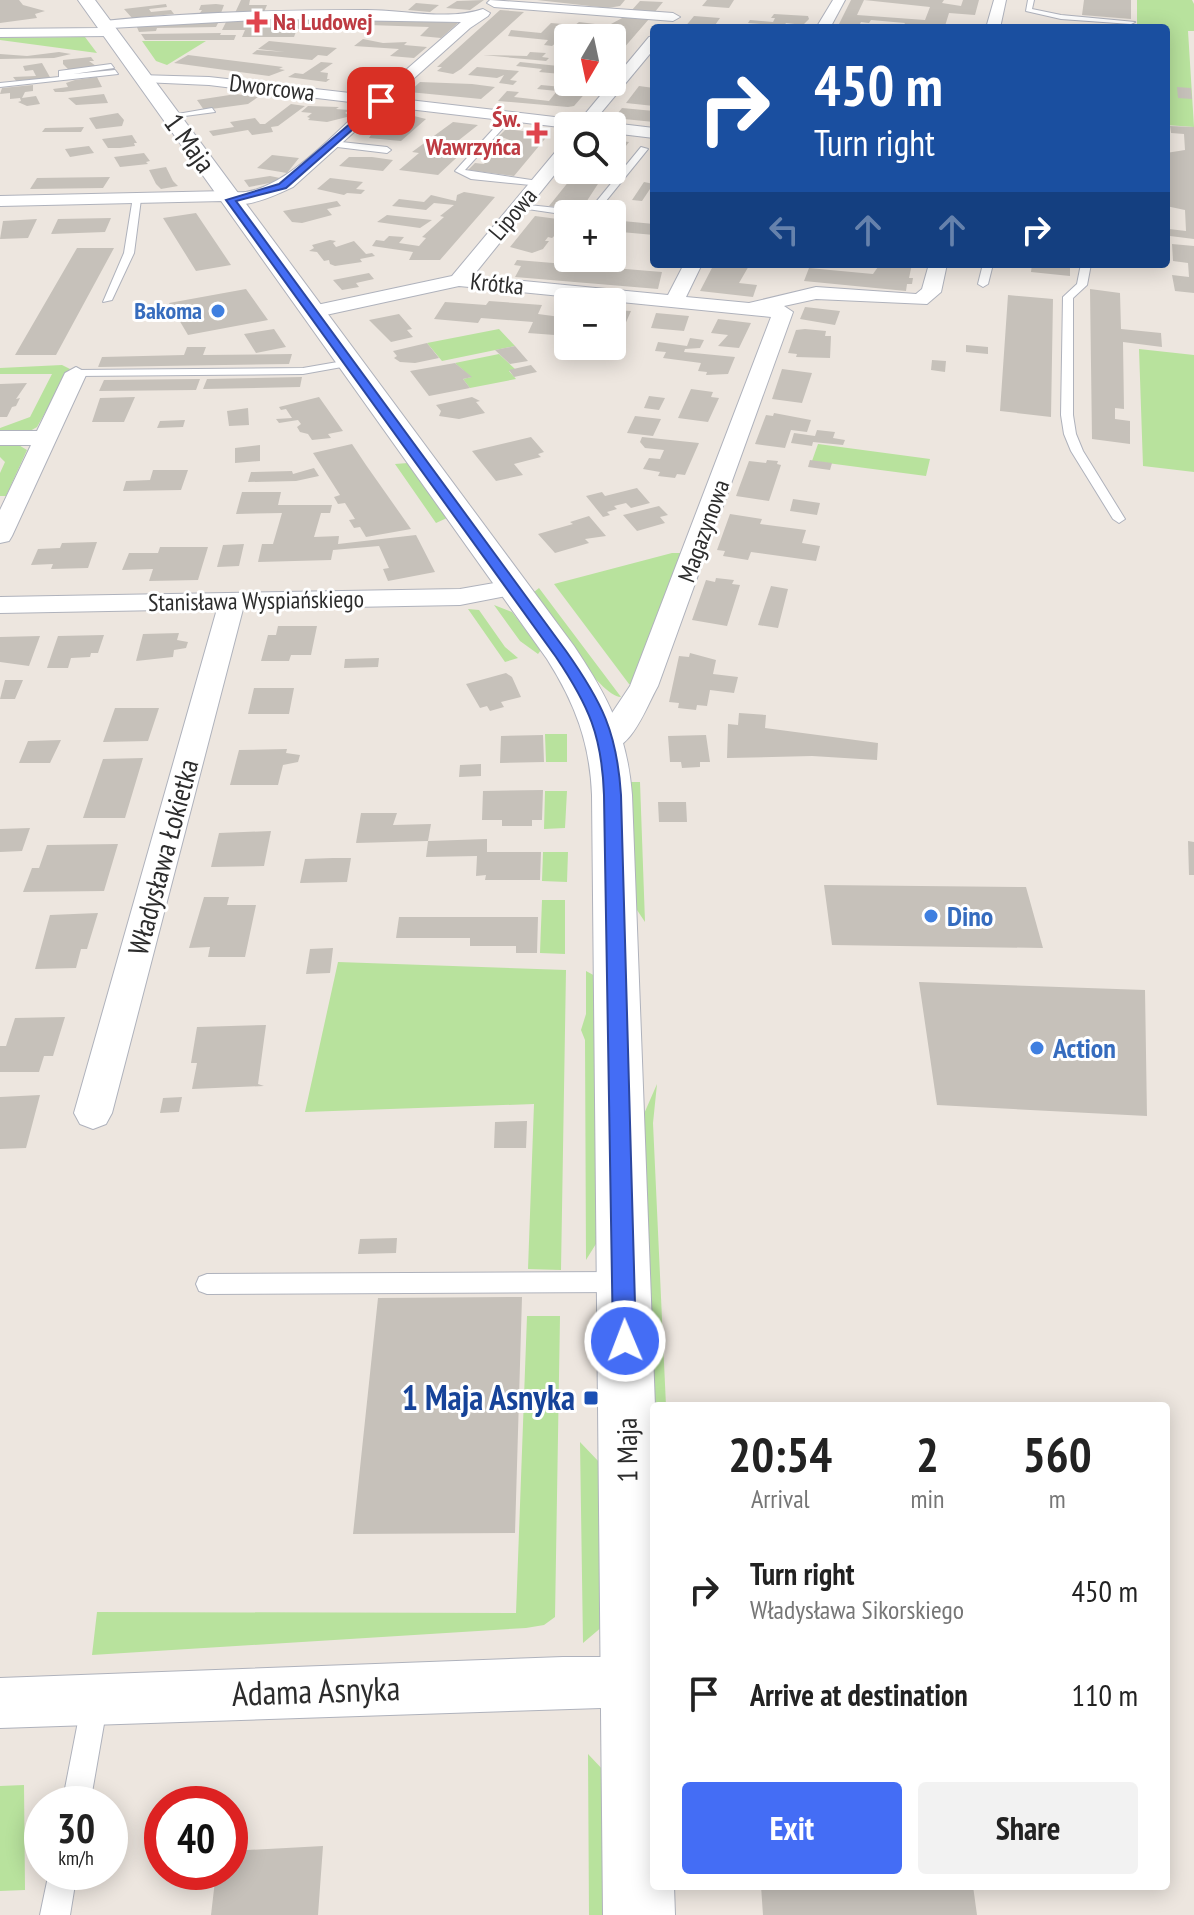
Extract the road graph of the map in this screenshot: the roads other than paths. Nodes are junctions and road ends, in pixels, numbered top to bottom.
1 (86, 0) edge
2 (839, 0) edge
3 (1000, 0) edge
4 (1031, 0) edge
5 (496, 1) edge
6 (480, 15) junction
7 (672, 18) edge
8 (1131, 22) dead end
9 (825, 24) edge
10 (994, 24) edge
11 (106, 29) junction
12 (0, 33) edge
13 (650, 45) edge
14 (53, 61) dead end
15 (113, 69) dead end
16 (66, 76) junction
17 (143, 78) junction
18 (0, 85) edge
19 (381, 101) junction
20 (212, 110) dead end
21 (594, 112) edge
22 (170, 116) junction
23 (510, 116) junction
24 (554, 122) edge
25 (626, 130) edge
26 (650, 133) edge
27 (332, 144) junction
28 (644, 149) dead end
29 (387, 150) dead end
30 (554, 164) edge
31 (538, 184) junction
32 (229, 198) junction
33 (136, 199) junction
34 (0, 201) edge
35 (519, 207) junction
36 (691, 268) edge
37 (937, 268) edge
38 (987, 268) edge
39 (1085, 268) edge
40 (459, 280) junction
41 (983, 284) dead end
42 (107, 300) dead end
43 (674, 301) junction
44 (769, 309) junction
45 (312, 312) junction
46 (349, 363) junction
47 (76, 373) joint
48 (0, 438) edge
49 (45, 438) junction
50 (1119, 519) dead end
51 (0, 536) edge
52 (512, 588) junction
53 (232, 601) junction
54 (0, 605) edge
55 (607, 743) junction
56 (93, 1113) dead end
57 (623, 1282) junction
58 (207, 1284) dead end
59 (632, 1682) junction
60 (96, 1698) junction
61 (0, 1703) edge
62 (79, 1786) edge
63 (60, 1890) edge
64 (55, 1915) edge
65 (639, 1915) edge

1 - 11 street, 1 Maja
2 - 9 street
3 - 10 street
4 - 8 lane
5 - 6 street
5 - 7 street
6 - 11 street
6 - 19 street
11 - 12 street
11 - 17 street, 1 Maja
13 - 21 street
14 - 16 lane
15 - 16 lane
16 - 18 lane
17 - 19 street, Dworcowa
17 - 22 street, 1 Maja
19 - 23 street, Dworcowa
19 - 27 street
20 - 22 lane
22 - 32 street, 1 Maja
23 - 24 street, Dworcowa
23 - 31 lane
25 - 26 street
27 - 29 lane
27 - 32 street
28 - 35 lane
30 - 31 street, Lipowa
31 - 35 street, Lipowa
32 - 33 street
32 - 45 street, 1 Maja
33 - 34 street
33 - 42 lane
35 - 40 street, Lipowa
36 - 43 street
37 - 44 street, Krótka
38 - 41 lane
39 - 50 lane
40 - 43 street, Krótka
40 - 45 street, Krótka
43 - 44 street, Krótka
44 - 55 street, Magazynowa
45 - 46 street, 1 Maja
46 - 47 lane
46 - 52 street, 1 Maja
47 - 49 street
48 - 49 street
49 - 51 street
52 - 53 street, Stanisława Wyspiańskiego
52 - 55 street, 1 Maja
53 - 54 street, Stanisława Wyspiańskiego
53 - 56 street, Władysława Łokietka
55 - 57 street, 1 Maja
57 - 58 lane
57 - 59 street, 1 Maja
59 - 60 street, Adama Asnyka
59 - 65 street, 1 Maja
60 - 61 street, Adama Asnyka
60 - 62 lane
63 - 64 lane

